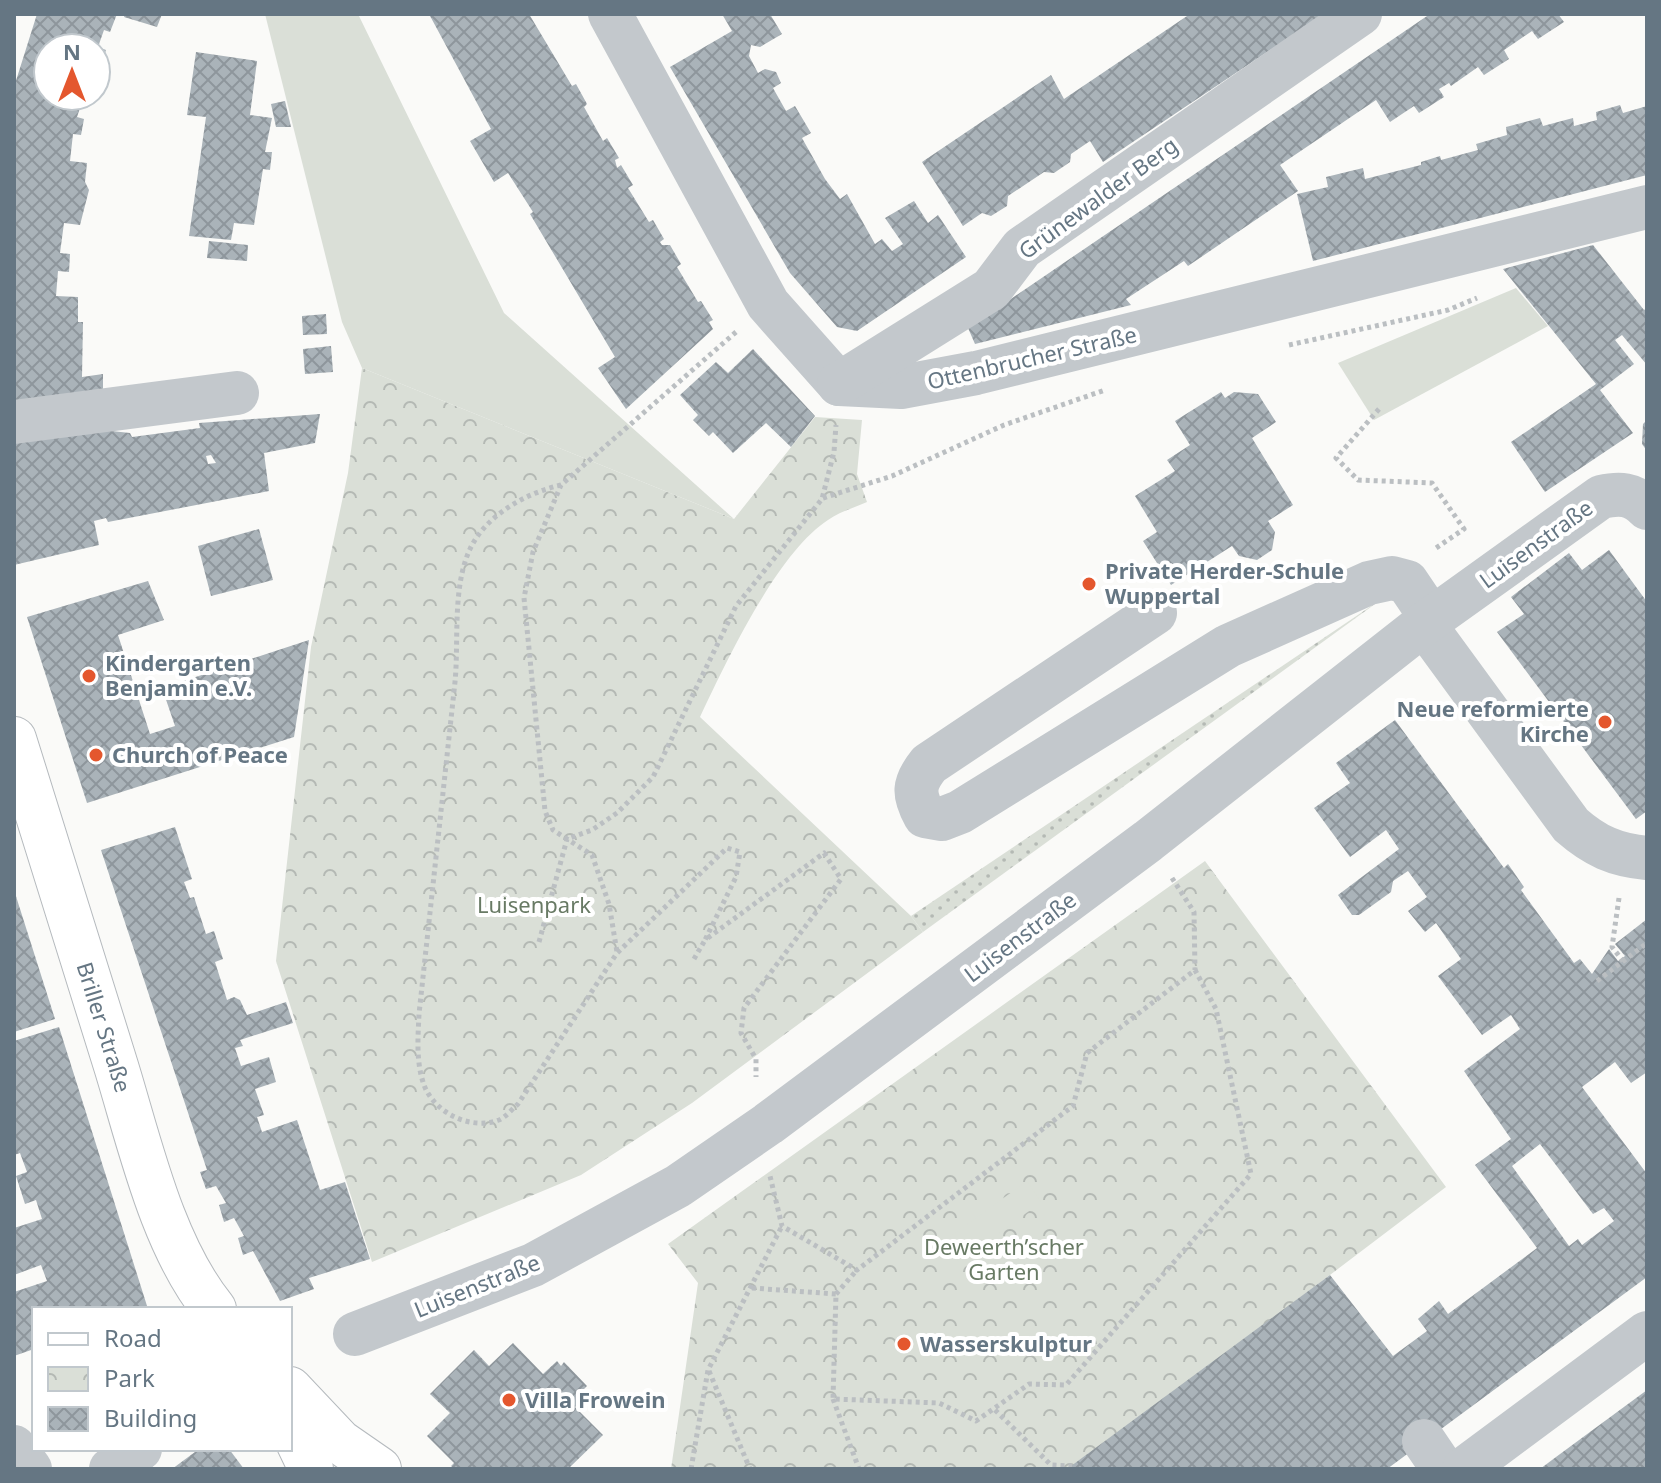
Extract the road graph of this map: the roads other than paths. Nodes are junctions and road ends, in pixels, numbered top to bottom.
1 (610, 14) edge
2 (1360, 14) edge
3 (1647, 207) edge
4 (839, 384) junction
5 (237, 393) dead end
6 (14, 422) edge
7 (1647, 508) edge
8 (1155, 613) dead end
9 (1428, 621) junction
10 (14, 739) edge
11 (1647, 858) edge
12 (213, 1307) edge
13 (1647, 1333) edge
14 (355, 1334) dead end
15 (292, 1391) edge
16 (292, 1429) edge
17 (14, 1447) edge
18 (137, 1451) edge
19 (30, 1469) edge
20 (111, 1469) edge
21 (311, 1469) edge
22 (379, 1469) edge
23 (1464, 1469) edge

1 - 4 street
2 - 4 street, Grünewalder Berg
3 - 4 street, Ottenbrucher Straße
5 - 6 street
7 - 9 street, Luisenstraße
8 - 9 street
9 - 11 street
9 - 14 street, Luisenstraße
10 - 12 main road, Briller Straße
13 - 23 street
15 - 22 main road
16 - 21 main road
17 - 19 street
18 - 20 street

